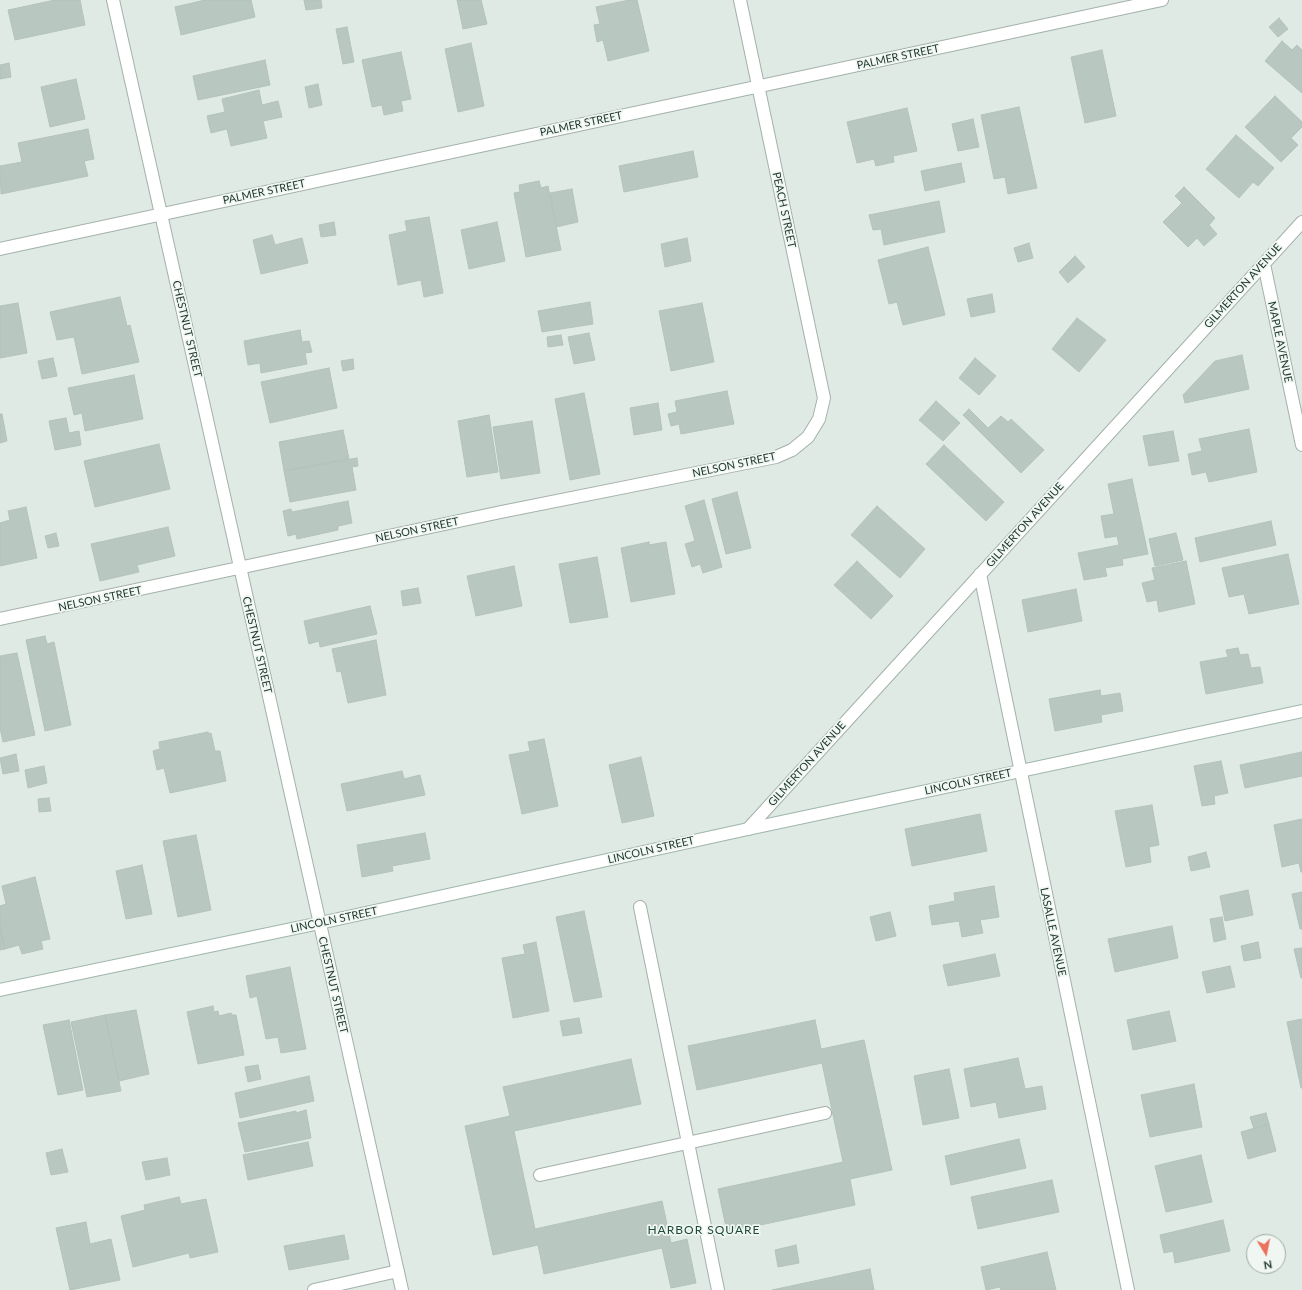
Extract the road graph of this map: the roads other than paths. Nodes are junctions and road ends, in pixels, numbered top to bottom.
1 (113, 0) edge
2 (740, 0) edge
3 (1162, 0) edge
4 (758, 86) junction
5 (161, 214) junction
6 (1302, 222) edge
7 (0, 249) edge
8 (1264, 264) junction
9 (819, 419) joint
10 (1302, 445) edge
11 (240, 568) junction
12 (980, 574) junction
13 (0, 619) edge
14 (1302, 711) edge
15 (1020, 771) junction
16 (748, 829) junction
17 (640, 907) dead end
18 (320, 923) junction
19 (0, 990) edge
20 (825, 1113) dead end
21 (688, 1143) junction
22 (540, 1175) dead end
23 (398, 1271) junction
24 (314, 1290) edge
25 (402, 1290) edge
26 (718, 1290) edge
27 (1128, 1290) edge

1 - 5 street, CHESTNUT STREET
2 - 4 street, PEACH STREET
3 - 4 street, PALMER STREET
4 - 5 street, PALMER STREET
4 - 9 street, PEACH STREET
5 - 7 street, PALMER STREET
5 - 11 street, CHESTNUT STREET
6 - 8 street, GILMERTON AVENUE
8 - 10 street, MAPLE AVENUE
8 - 12 street, GILMERTON AVENUE
9 - 11 street, NELSON STREET
11 - 13 street, NELSON STREET
11 - 18 street, CHESTNUT STREET
12 - 15 street, LASALLE AVENUE
12 - 16 street, GILMERTON AVENUE
14 - 15 street, LINCOLN STREET
15 - 16 street, LINCOLN STREET
15 - 27 street, LASALLE AVENUE
16 - 18 street, LINCOLN STREET
17 - 21 street
18 - 19 street, LINCOLN STREET
18 - 23 street, CHESTNUT STREET
20 - 21 street
21 - 22 street
21 - 26 street
23 - 24 street
23 - 25 street, CHESTNUT STREET

